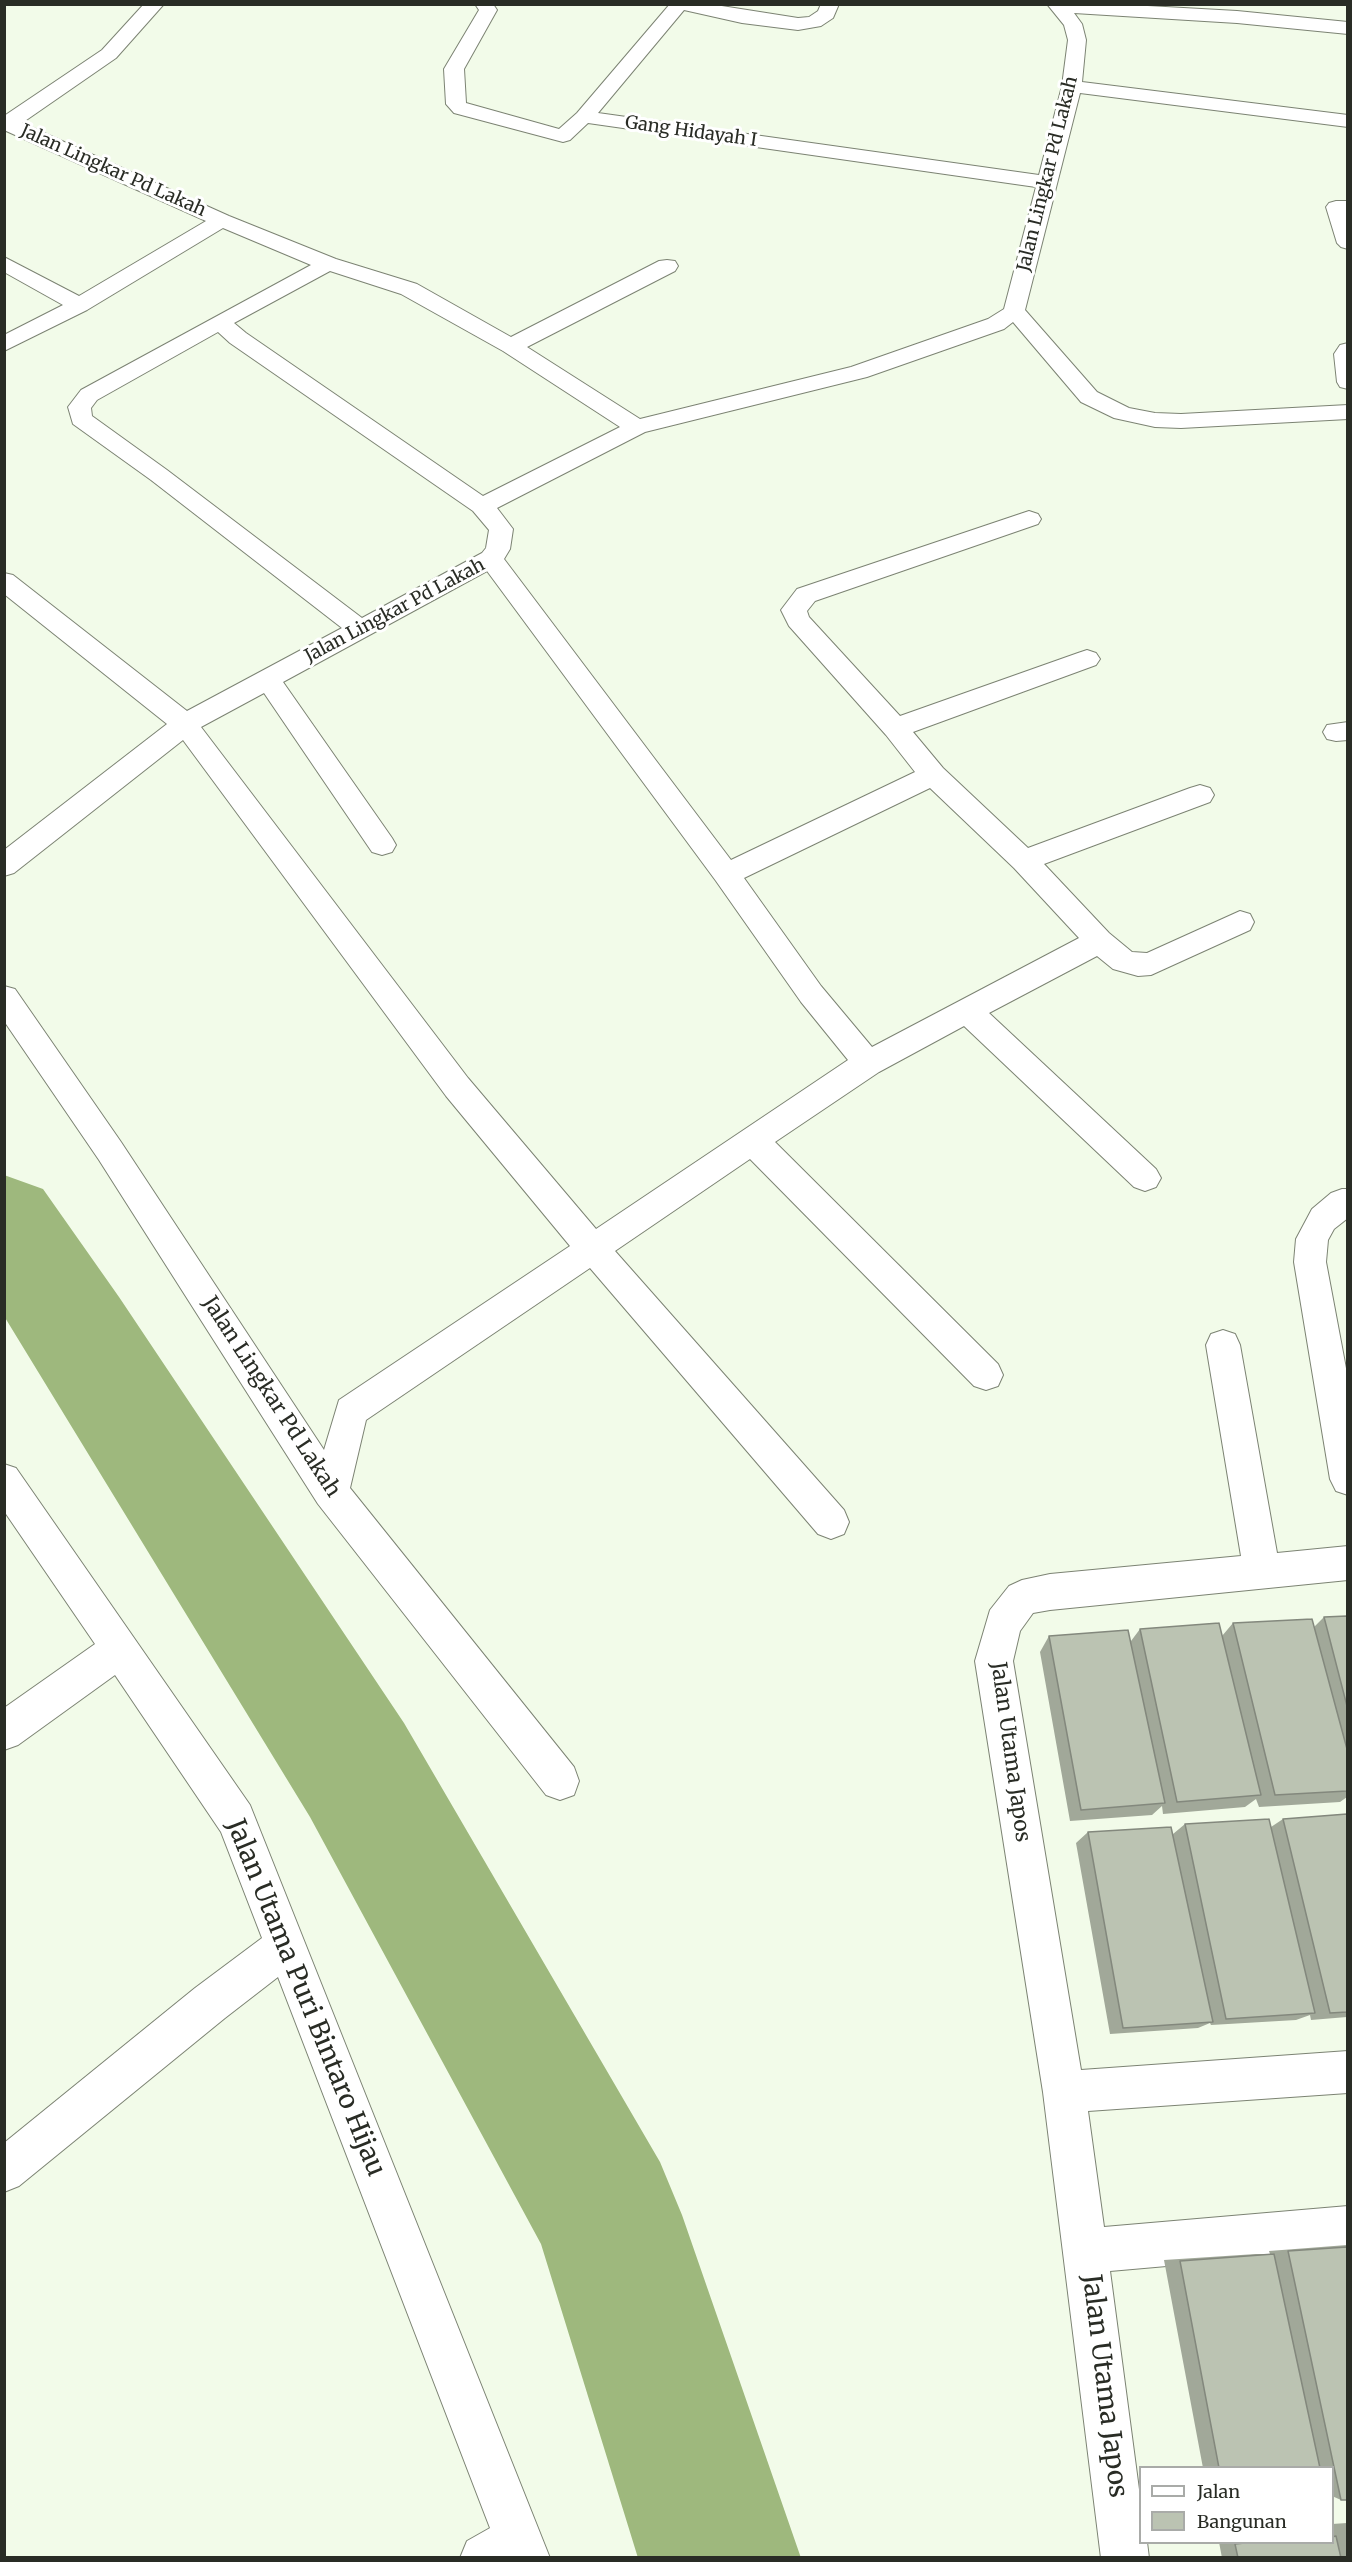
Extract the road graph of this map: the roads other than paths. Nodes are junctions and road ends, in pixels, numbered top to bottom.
1 (155, 4) edge
2 (484, 4) edge
3 (680, 4) edge
4 (830, 4) edge
5 (1057, 6) edge
6 (1347, 28) edge
7 (1072, 86) junction
8 (584, 117) junction
9 (1347, 121) edge
10 (6, 123) edge
11 (1046, 182) junction
12 (1342, 207) edge
13 (222, 220) junction
14 (1347, 243) edge
15 (4, 263) edge
16 (328, 264) junction
17 (667, 266) dead end
18 (79, 305) junction
19 (1005, 318) junction
20 (220, 322) junction
21 (4, 344) edge
22 (511, 346) junction
23 (1347, 350) edge
24 (1347, 382) edge
25 (1347, 412) edge
26 (637, 427) junction
27 (482, 506) junction
28 (1029, 519) dead end
29 (491, 559) junction
30 (4, 581) edge
31 (360, 629) junction
32 (1087, 659) dead end
33 (267, 678) junction
34 (185, 724) junction
35 (896, 728) junction
36 (933, 775) junction
37 (1200, 795) dead end
38 (382, 845) dead end
39 (1024, 861) junction
40 (4, 866) edge
41 (726, 874) junction
42 (1240, 922) dead end
43 (1100, 941) junction
44 (4, 998) edge
45 (967, 1011) junction
46 (868, 1063) junction
47 (753, 1141) junction
48 (1145, 1178) dead end
49 (1347, 1203) edge
50 (593, 1249) junction
51 (1223, 1345) dead end
52 (986, 1375) dead end
53 (1347, 1479) edge
54 (4, 1480) edge
55 (331, 1492) junction
56 (831, 1522) dead end
57 (1347, 1563) edge
58 (1262, 1572) junction
59 (121, 1648) junction
60 (4, 1731) edge
61 (560, 1781) dead end
62 (286, 1946) junction
63 (1347, 2072) edge
64 (1064, 2092) junction
65 (4, 2171) edge
66 (1347, 2228) edge
67 (1086, 2251) junction
68 (510, 2551) edge
69 (1125, 2558) edge

1 - 10 street
2 - 8 street
3 - 4 street
3 - 8 street
5 - 6 street
5 - 7 street, Jalan Lingkar Pd Lakah
7 - 9 street
7 - 11 street, Jalan Lingkar Pd Lakah
8 - 11 street, Gang Hidayah I
10 - 13 street, Jalan Lingkar Pd Lakah
11 - 19 street, Jalan Lingkar Pd Lakah
12 - 14 street
13 - 16 street, Jalan Lingkar Pd Lakah
13 - 18 street, Jalan Lingkar Pd Lakah
15 - 18 street
16 - 20 street
16 - 22 street, Jalan Lingkar Pd Lakah
17 - 22 street
18 - 21 street, Jalan Lingkar Pd Lakah
19 - 25 street
19 - 26 street
20 - 27 street
20 - 31 street
22 - 26 street, Jalan Lingkar Pd Lakah
23 - 24 street
26 - 27 street
27 - 29 street, Jalan Lingkar Pd Lakah
28 - 35 street
29 - 31 street, Jalan Lingkar Pd Lakah
29 - 41 street
30 - 34 street
31 - 33 street, Jalan Lingkar Pd Lakah
32 - 35 street
33 - 34 street, Jalan Lingkar Pd Lakah
33 - 38 street
34 - 40 street, Jalan Lingkar Pd Lakah
34 - 50 street
35 - 36 street
36 - 39 street
36 - 41 street
37 - 39 street
39 - 43 street
41 - 46 street
42 - 43 street
43 - 45 street
44 - 55 street, Jalan Lingkar Pd Lakah
45 - 46 street
45 - 48 street
46 - 47 street
47 - 50 street
47 - 52 street
49 - 53 street
50 - 55 street
50 - 56 street
51 - 58 street
54 - 59 street, Jalan Utama Puri Bintaro Hijau
55 - 61 street, Jalan Lingkar Pd Lakah
57 - 58 street, Jalan Utama Japos
58 - 64 street, Jalan Utama Japos
59 - 60 street
59 - 62 street, Jalan Utama Puri Bintaro Hijau
62 - 65 street
62 - 68 street, Jalan Utama Puri Bintaro Hijau
63 - 64 street
64 - 67 street, Jalan Utama Japos
66 - 67 street, Jalan Utama Japos
67 - 69 street, Jalan Utama Japos

